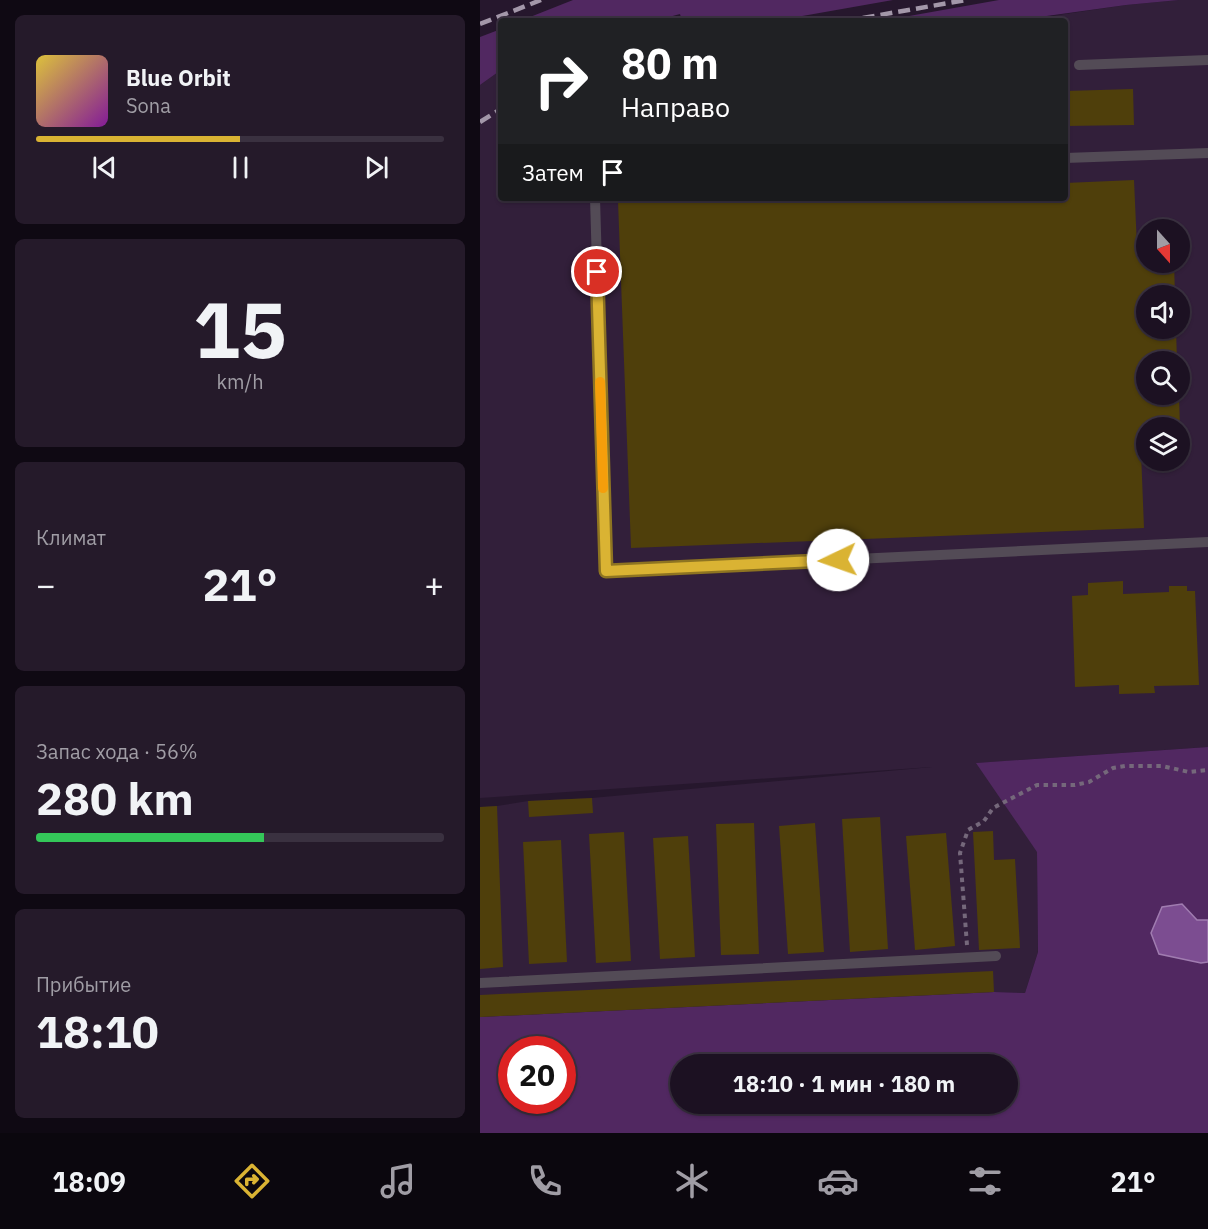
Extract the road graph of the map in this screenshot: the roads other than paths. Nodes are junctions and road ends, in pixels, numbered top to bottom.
1 (1208, 60) edge
2 (1078, 65) dead end
3 (1208, 153) edge
4 (1068, 158) edge
5 (595, 201) edge
6 (1208, 542) edge
7 (996, 956) dead end
8 (480, 983) edge

1 - 2 lane
3 - 4 lane
5 - 6 lane
7 - 8 lane

